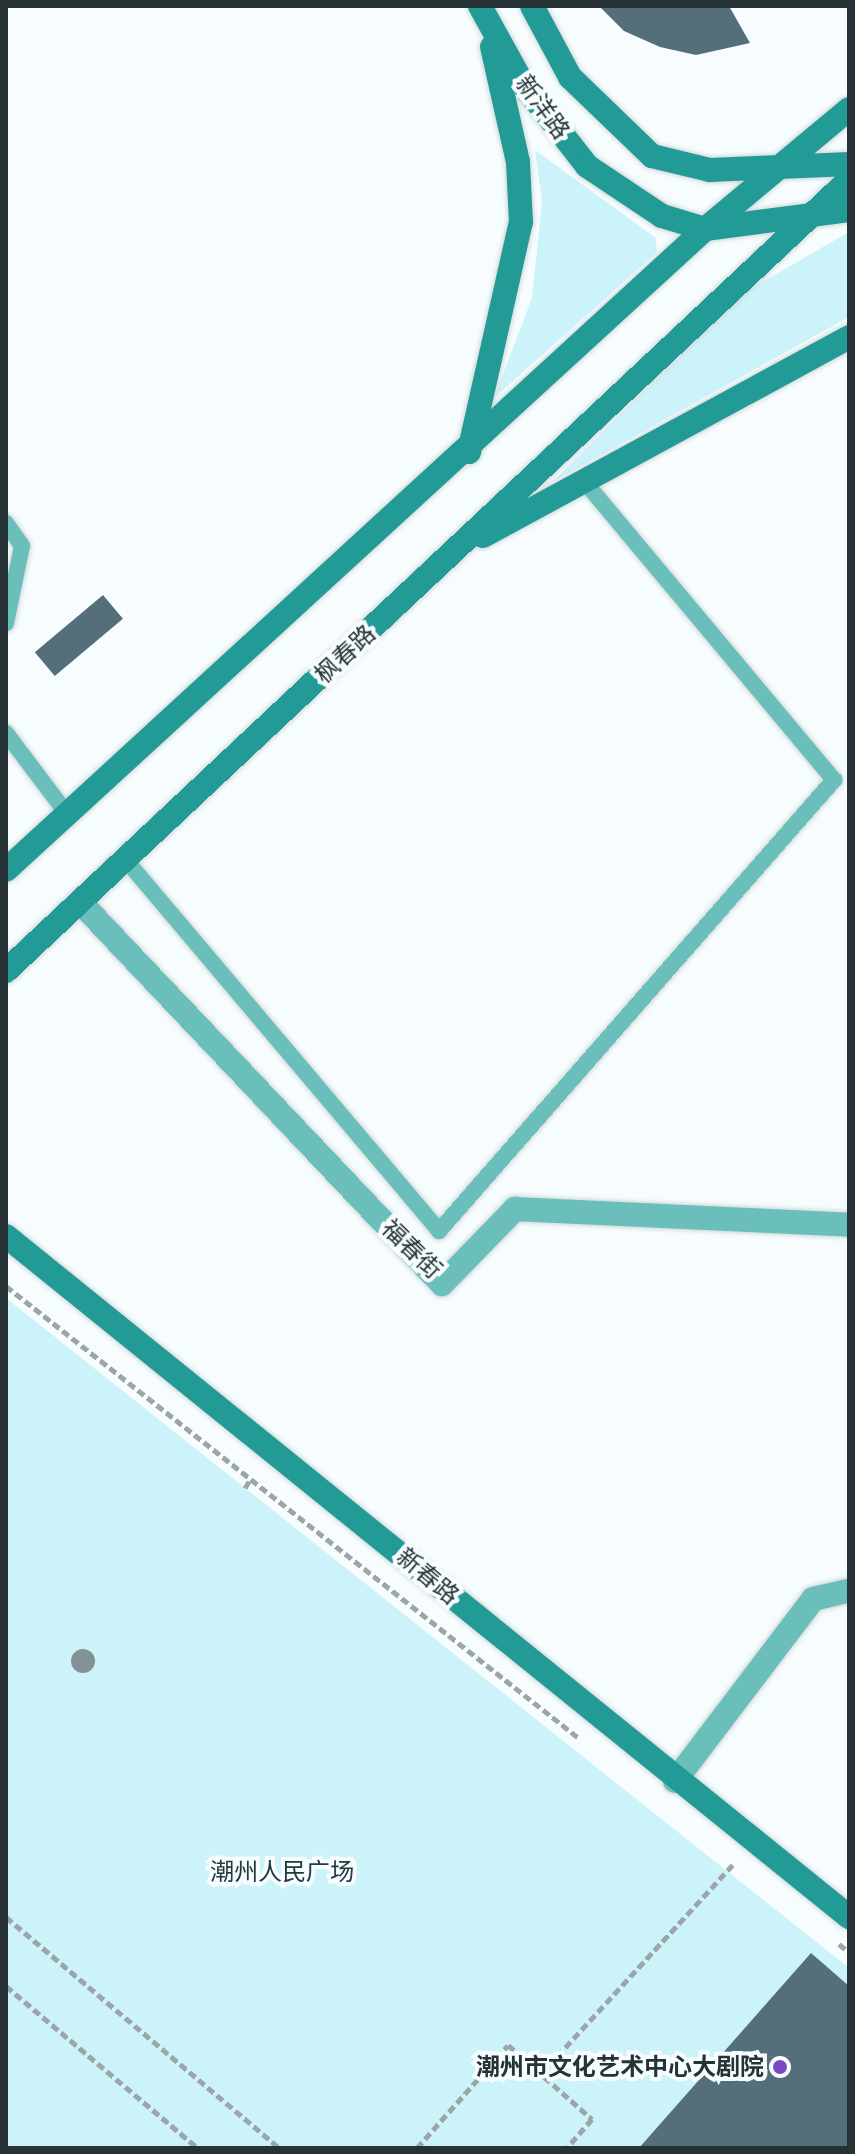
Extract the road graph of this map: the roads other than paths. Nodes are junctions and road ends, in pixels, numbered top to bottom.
1 (532, 6) edge
2 (484, 16) edge
3 (849, 109) edge
4 (849, 164) edge
5 (774, 170) junction
6 (849, 180) edge
7 (849, 210) edge
8 (807, 216) junction
9 (705, 229) junction
10 (849, 337) edge
11 (469, 452) junction
12 (584, 481) junction
13 (6, 523) edge
14 (456, 551) junction
15 (6, 623) edge
16 (6, 733) edge
17 (67, 814) junction
18 (125, 859) junction
19 (6, 870) edge
20 (80, 902) junction
21 (6, 971) edge
22 (849, 1225) edge
23 (6, 1236) edge
24 (849, 1591) edge
25 (675, 1781) junction
26 (849, 1917) edge

1 - 5 main road, 新洋路
2 - 9 main road, 新洋路
2 - 11 main road
3 - 5 main road
4 - 5 main road
5 - 9 main road
6 - 8 main road, 枫春路
7 - 8 main road
8 - 9 main road
8 - 14 main road, 枫春路
9 - 11 main road
10 - 12 main road
11 - 17 main road
12 - 14 main road
12 - 18 lane
13 - 15 lane
14 - 18 main road, 枫春路
16 - 17 lane
17 - 19 main road
18 - 20 main road, 枫春路
20 - 21 main road, 枫春路
20 - 22 street, 福春街
23 - 25 main road, 新春路
24 - 25 street
25 - 26 main road, 新春路

